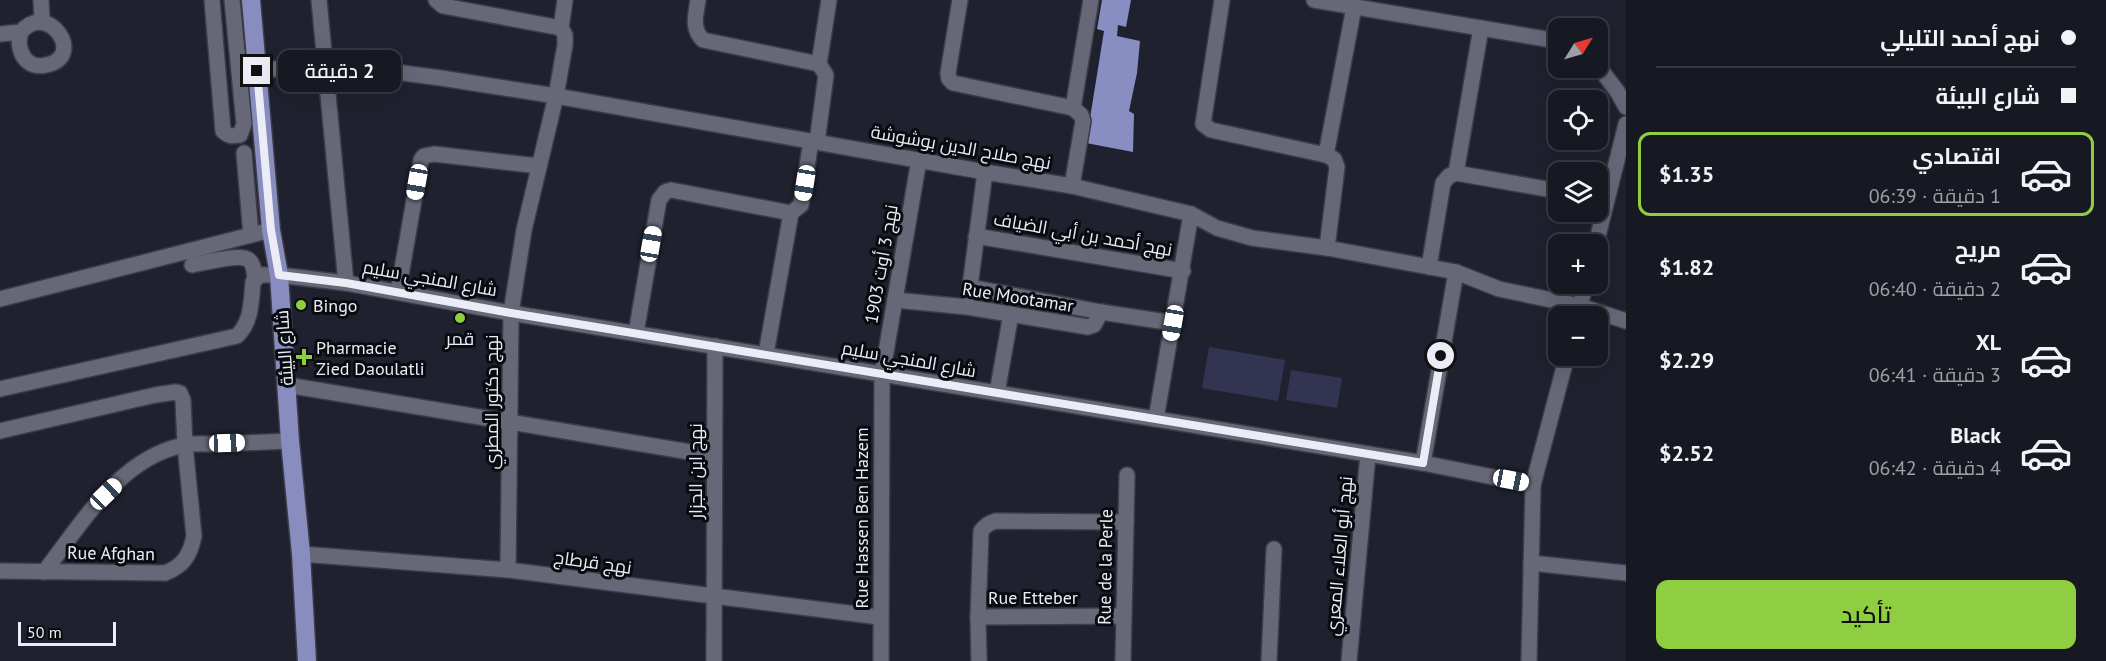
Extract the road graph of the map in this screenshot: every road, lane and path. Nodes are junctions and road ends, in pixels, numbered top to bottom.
1 (41, 0) edge
2 (212, 0) edge
3 (232, 0) edge
4 (251, 0) edge
5 (319, 0) edge
6 (436, 0) edge
7 (565, 0) edge
8 (698, 0) edge
9 (829, 0) edge
10 (960, 0) edge
11 (1091, 0) edge
12 (1222, 0) edge
13 (1314, 0) edge
14 (1354, 7) junction
15 (42, 21) junction
16 (561, 28) junction
17 (1481, 28) junction
18 (21, 32) junction
19 (0, 34) edge
20 (1548, 39) edge
21 (326, 63) junction
22 (819, 64) junction
23 (257, 71) junction
24 (1607, 78) edge
25 (556, 96) junction
26 (1626, 107) edge
27 (1073, 108) junction
28 (1626, 124) edge
29 (814, 141) junction
30 (244, 153) dead end
31 (1326, 155) junction
32 (919, 160) junction
33 (539, 166) junction
34 (985, 172) junction
35 (1456, 173) junction
36 (1608, 183) edge
37 (1072, 186) junction
38 (1548, 189) edge
39 (791, 213) junction
40 (1191, 214) junction
41 (271, 230) junction
42 (251, 235) junction
43 (976, 236) junction
44 (1327, 248) junction
45 (192, 265) dead end
46 (1429, 267) junction
47 (1183, 271) junction
48 (1456, 272) junction
49 (279, 275) junction
50 (255, 278) junction
51 (346, 283) junction
52 (970, 287) junction
53 (398, 292) junction
54 (0, 299) edge
55 (895, 300) junction
56 (1559, 306) edge
57 (967, 307) junction
58 (1101, 312) junction
59 (511, 313) junction
60 (1011, 314) junction
61 (1608, 317) edge
62 (1626, 321) edge
63 (1173, 323) junction
64 (636, 333) junction
65 (715, 346) junction
66 (766, 354) junction
67 (1564, 366) edge
68 (882, 375) junction
69 (287, 385) junction
70 (0, 389) edge
71 (998, 393) junction
72 (1156, 419) junction
73 (511, 423) junction
74 (0, 431) edge
75 (290, 441) junction
76 (185, 445) junction
77 (1368, 454) junction
78 (714, 456) junction
79 (1423, 463) junction
80 (1127, 475) dead end
81 (1533, 485) junction
82 (1126, 522) junction
83 (1274, 549) dead end
84 (301, 554) junction
85 (1531, 562) junction
86 (508, 570) junction
87 (0, 571) edge
88 (44, 572) junction
89 (1626, 573) edge
90 (714, 597) junction
91 (1123, 616) junction
92 (879, 617) junction
93 (978, 617) junction
94 (307, 661) edge
95 (714, 661) edge
96 (881, 661) edge
97 (979, 661) edge
98 (1123, 661) edge
99 (1269, 661) edge
100 (1349, 661) edge
101 (1529, 661) edge

1 - 15 street
2 - 3 street
4 - 23 main road, شارع البيئة
5 - 21 street
6 - 16 street
7 - 16 street, نهج دكتور المطري
8 - 22 street
9 - 22 street
10 - 27 street
11 - 27 street
12 - 31 street
13 - 14 street
14 - 17 street
14 - 31 street
15 - 18 street
15 - 18 street
16 - 25 street, نهج دكتور المطري
17 - 20 street
17 - 35 street
18 - 19 street
21 - 23 street, نهج صلاح الدين بوشوشة
21 - 25 street, نهج صلاح الدين بوشوشة
21 - 51 street
22 - 29 street
23 - 41 main road, شارع البيئة
24 - 26 street
25 - 29 street, نهج صلاح الدين بوشوشة
25 - 33 street, نهج دكتور المطري
27 - 37 street
28 - 36 street
29 - 32 street, نهج صلاح الدين بوشوشة
29 - 39 street
30 - 42 street
31 - 44 street
32 - 34 street, نهج صلاح الدين بوشوشة
32 - 55 street, نهج 3 أوت 1903
33 - 53 street
33 - 59 street, نهج دكتور المطري
34 - 37 street, نهج صلاح الدين بوشوشة
34 - 43 street
35 - 38 street
35 - 46 street
37 - 40 street, نهج صلاح الدين بوشوشة
39 - 64 street
39 - 66 street
40 - 44 street, نهج صلاح الدين بوشوشة
40 - 47 street
41 - 42 street
41 - 49 main road, شارع البيئة
42 - 54 street
43 - 47 street, نهج أحمد بن أبي الضياف
43 - 52 street
44 - 46 street, نهج صلاح الدين بوشوشة
45 - 50 street
46 - 48 street, نهج صلاح الدين بوشوشة
47 - 63 street
48 - 56 street, نهج صلاح الدين بوشوشة
48 - 79 street
49 - 50 street, شارع المنجي سليم
49 - 51 street, شارع المنجي سليم
49 - 69 main road, شارع البيئة
50 - 70 street
51 - 53 street, شارع المنجي سليم
52 - 57 street
52 - 58 street, Rue Mootamar
53 - 59 street, شارع المنجي سليم
55 - 57 street, Rue Mootamar
55 - 68 street, نهج 3 أوت 1903
57 - 60 street, Rue Mootamar
58 - 60 street, Rue Mootamar
58 - 63 street
59 - 64 street, شارع المنجي سليم
59 - 73 street, نهج دكتور المطري
60 - 71 street
61 - 62 street, نهج صلاح الدين بوشوشة
63 - 72 street
64 - 65 street, شارع المنجي سليم
65 - 66 street, شارع المنجي سليم
65 - 78 street, نهج ابن الجزار
66 - 68 street, شارع المنجي سليم
67 - 81 street
68 - 71 street, شارع المنجي سليم
68 - 92 street, Rue Hassen Ben Hazem
69 - 73 street
69 - 75 main road, شارع البيئة
71 - 72 street, شارع المنجي سليم
72 - 77 street, شارع المنجي سليم
73 - 78 street
73 - 86 street, نهج دكتور المطري
74 - 76 street, Rue Afghan
75 - 76 street
75 - 84 main road, شارع البيئة
76 - 88 street
76 - 88 street, Rue Afghan
77 - 79 street, شارع المنجي سليم
77 - 100 street, نهج أبو العلاء المعري
78 - 90 street, نهج ابن الجزار
79 - 81 street, شارع المنجي سليم
80 - 82 street, Rue de la Perle
81 - 85 street
82 - 91 street, Rue de la Perle
82 - 93 street
83 - 99 street
84 - 86 street, نهج قرطاج
84 - 94 main road, شارع البيئة
85 - 89 street
85 - 101 street
86 - 90 street, نهج قرطاج
87 - 88 street, Rue Afghan
90 - 92 street, نهج قرطاج
90 - 95 street, نهج ابن الجزار
91 - 93 street, Rue Etteber
91 - 98 street, Rue de la Perle
92 - 96 street, Rue Hassen Ben Hazem
93 - 97 street

